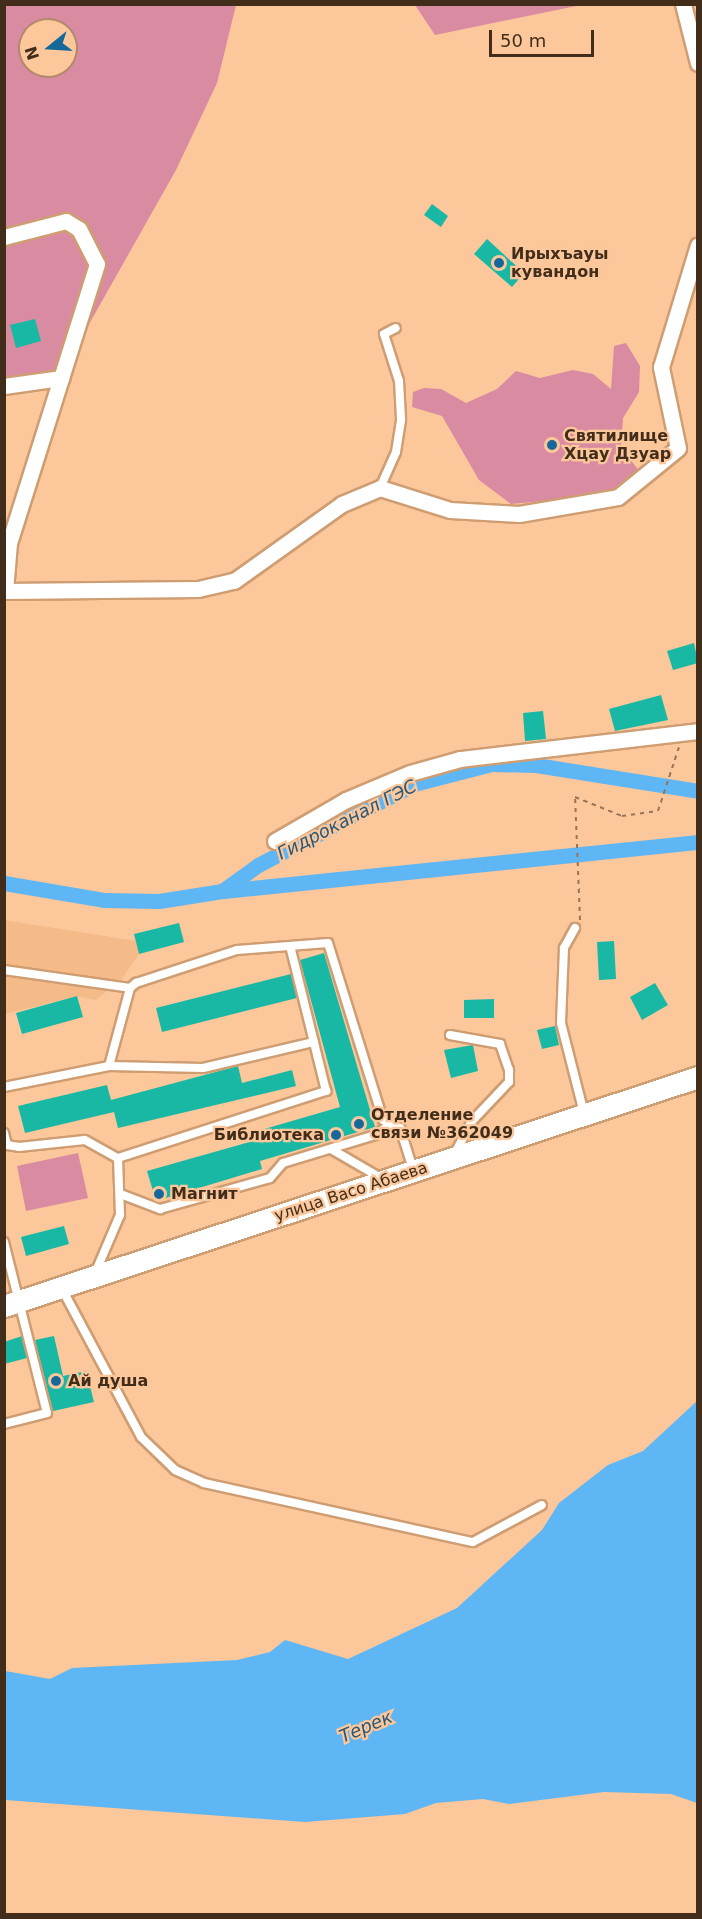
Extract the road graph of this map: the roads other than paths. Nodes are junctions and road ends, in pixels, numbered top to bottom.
1 (683, 4) edge
2 (698, 63) edge
3 (4, 237) edge
4 (698, 245) edge
5 (396, 328) dead end
6 (61, 378) junction
7 (4, 386) edge
8 (380, 488) junction
9 (5, 591) edge
10 (691, 732) edge
11 (275, 841) dead end
12 (575, 927) road end
13 (290, 946) junction
14 (4, 970) edge
15 (130, 988) junction
16 (450, 1035) dead end
17 (314, 1042) junction
18 (109, 1066) junction
19 (698, 1077) edge
20 (4, 1087) edge
21 (584, 1114) junction
22 (394, 1122) junction
23 (4, 1133) edge
24 (20, 1147) junction
25 (331, 1149) junction
26 (4, 1151) edge
27 (118, 1158) junction
28 (452, 1159) junction
29 (414, 1172) junction
30 (385, 1181) junction
31 (123, 1195) junction
32 (4, 1242) edge
33 (93, 1276) junction
34 (61, 1287) junction
35 (13, 1303) edge
36 (4, 1424) edge
37 (542, 1505) dead end

1 - 2 street
3 - 6 street
4 - 8 street
5 - 8 lane
6 - 7 street
6 - 9 street
8 - 9 street
10 - 11 street
12 - 21 lane
13 - 15 lane
13 - 17 lane
13 - 22 lane
14 - 15 lane
15 - 18 lane
16 - 28 lane
17 - 18 lane
17 - 27 lane
18 - 20 lane
19 - 21 street, улица Васо Абаева
21 - 28 street, улица Васо Абаева
22 - 25 lane
22 - 29 lane
23 - 24 lane
24 - 26 lane
24 - 27 lane
25 - 30 lane
25 - 31 lane
27 - 31 lane
28 - 29 street, улица Васо Абаева
29 - 30 street, улица Васо Абаева
30 - 33 street, улица Васо Абаева
31 - 33 lane
32 - 35 lane
33 - 34 street, улица Васо Абаева
34 - 35 street, улица Васо Абаева
34 - 37 lane
35 - 36 lane

